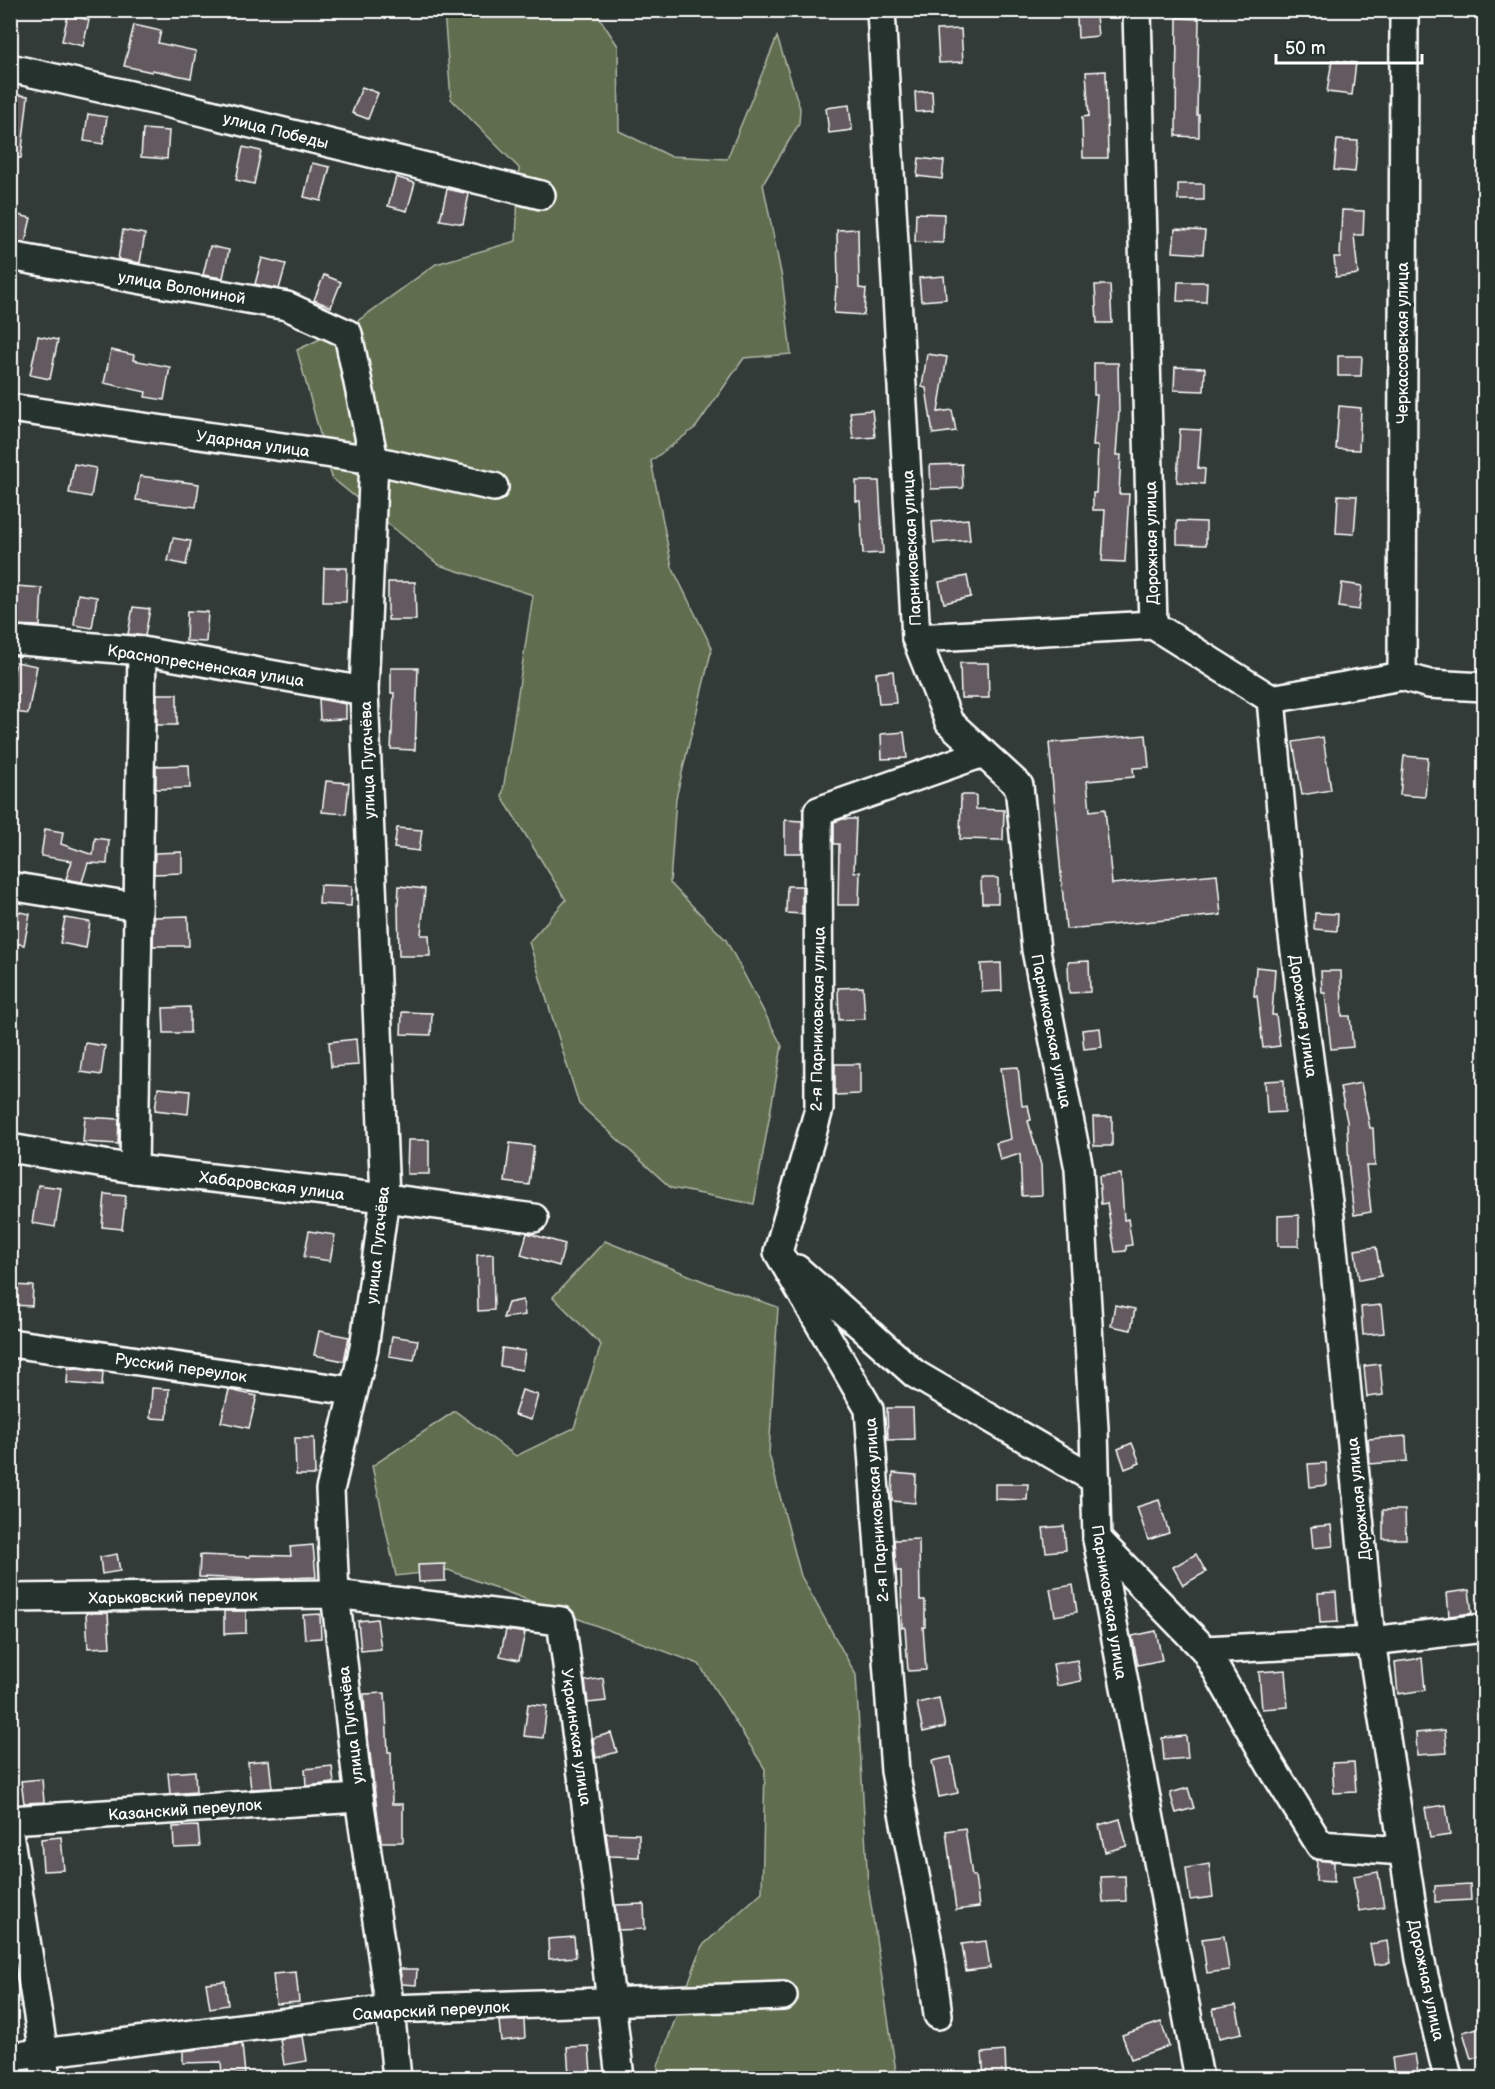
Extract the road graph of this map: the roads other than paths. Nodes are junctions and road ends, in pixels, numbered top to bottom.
1 (881, 10) edge
2 (1137, 10) edge
3 (1404, 10) edge
4 (10, 68) edge
5 (541, 195) dead end
6 (10, 256) edge
7 (348, 334) joint
8 (10, 408) edge
9 (374, 460) junction
10 (494, 488) dead end
11 (1153, 625) junction
12 (916, 638) junction
13 (10, 640) edge
14 (142, 651) junction
15 (1402, 676) junction
16 (1485, 687) edge
17 (364, 691) junction
18 (1270, 699) junction
19 (983, 753) junction
20 (10, 886) edge
21 (138, 907) junction
22 (10, 1148) edge
23 (134, 1169) junction
24 (385, 1198) junction
25 (534, 1218) dead end
26 (778, 1252) junction
27 (10, 1343) edge
28 (352, 1391) junction
29 (1096, 1480) junction
30 (1097, 1539) junction
31 (335, 1594) junction
32 (10, 1598) edge
33 (1485, 1628) edge
34 (1371, 1641) junction
35 (1205, 1650) junction
36 (359, 1798) junction
37 (10, 1821) edge
38 (10, 1839) edge
39 (1403, 1851) junction
40 (783, 1996) dead end
41 (611, 2002) junction
42 (390, 2008) junction
43 (938, 2015) dead end
44 (10, 2057) edge
45 (45, 2066) edge
46 (397, 2079) edge
47 (620, 2079) edge
48 (1199, 2079) edge
49 (1448, 2079) edge

1 - 12 street, Парниковская улица
2 - 11 street, Дорожная улица
3 - 15 street, Черкассовская улица
4 - 5 street, улица Победы
6 - 7 street, улица Волониной
7 - 9 street, улица Пугачёва
8 - 9 street, Ударная улица
9 - 10 street, Ударная улица
9 - 17 street, улица Пугачёва
11 - 12 street
11 - 18 street, Дорожная улица
12 - 19 street, Парниковская улица
13 - 14 street, Краснопресненская улица
14 - 17 street, Краснопресненская улица
14 - 21 street
15 - 16 street
15 - 18 street
17 - 24 street, улица Пугачёва
18 - 34 street, Дорожная улица
19 - 26 street, 2-я Парниковская улица
19 - 29 street, Парниковская улица
20 - 21 street
21 - 23 street
22 - 23 street, Хабаровская улица
23 - 24 street, Хабаровская улица
24 - 25 street, Хабаровская улица
24 - 28 street, улица Пугачёва
26 - 29 street
26 - 43 street, 2-я Парниковская улица
27 - 28 street, Русский переулок
28 - 31 street, улица Пугачёва
29 - 30 street, Парниковская улица
30 - 35 street
30 - 48 street, Парниковская улица
31 - 32 street, Харьковский переулок
31 - 36 street, улица Пугачёва
31 - 41 street, Украинская улица
33 - 34 street
34 - 35 street
34 - 39 street, Дорожная улица
35 - 39 street
36 - 37 street, Казанский переулок
36 - 42 street, улица Пугачёва
38 - 45 street
39 - 49 street, Дорожная улица
40 - 41 street, Самарский переулок
41 - 42 street, Самарский переулок
41 - 47 street, Украинская улица
42 - 45 street, Самарский переулок
42 - 46 street, улица Пугачёва
44 - 45 street, Самарский переулок

